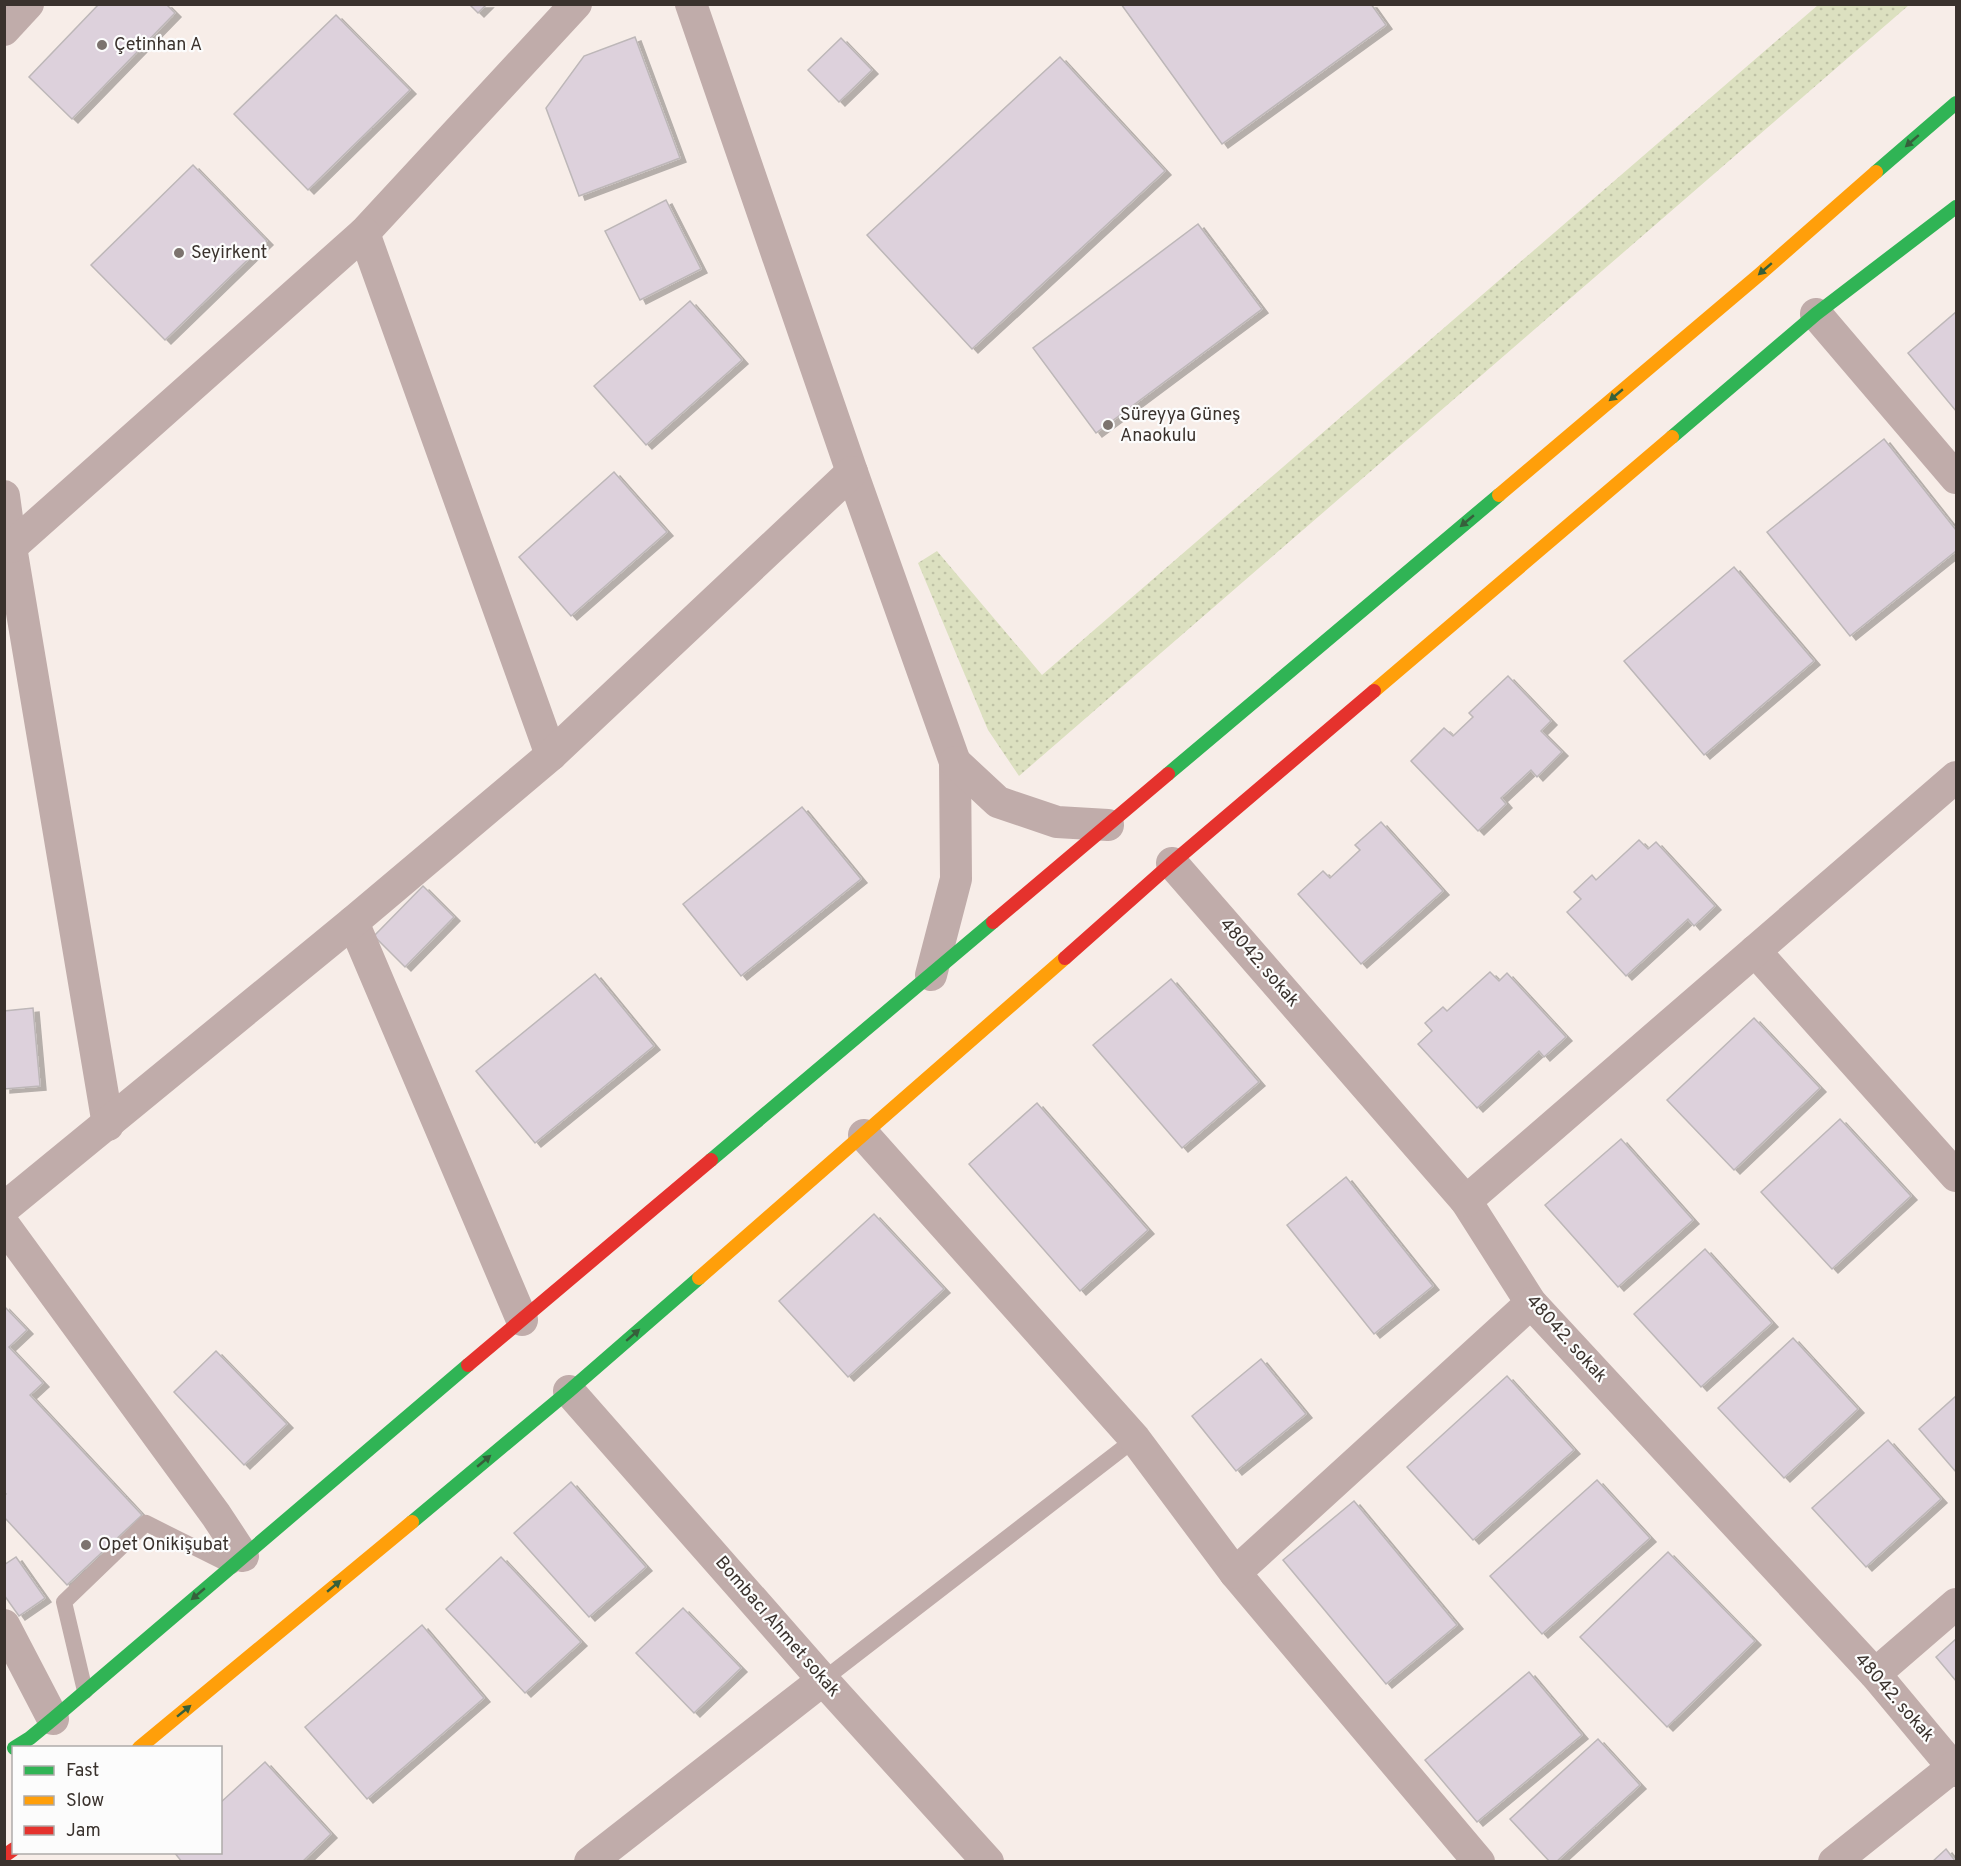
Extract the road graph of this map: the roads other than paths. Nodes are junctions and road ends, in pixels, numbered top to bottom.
1 (28, 4) edge
2 (576, 4) edge
3 (692, 4) edge
4 (4, 30) edge
5 (1956, 103) edge
6 (1956, 207) edge
7 (364, 233) junction
8 (1816, 314) junction
9 (852, 472) junction
10 (1956, 478) edge
11 (4, 496) edge
12 (11, 547) junction
13 (551, 755) junction
14 (955, 762) junction
15 (1956, 777) edge
16 (1108, 825) junction
17 (1172, 863) junction
18 (353, 922) junction
19 (1755, 951) junction
20 (931, 975) junction
21 (108, 1125) junction
22 (864, 1135) junction
23 (1952, 1162) edge
24 (1466, 1201) junction
25 (4, 1208) edge
26 (4, 1225) edge
27 (1531, 1303) junction
28 (522, 1320) junction
29 (569, 1391) junction
30 (1135, 1439) junction
31 (237, 1561) junction
32 (1236, 1573) junction
33 (1956, 1604) edge
34 (4, 1625) edge
35 (1875, 1674) junction
36 (823, 1680) junction
37 (85, 1691) junction
38 (53, 1719) junction
39 (17, 1746) edge
40 (141, 1746) edge
41 (1955, 1769) edge
42 (590, 1862) edge
43 (988, 1862) edge
44 (1479, 1862) edge
45 (1834, 1862) edge

1 - 4 street
2 - 7 street
3 - 9 street
5 -> 16 main road
6 - 8 main road
7 - 12 street
7 - 13 street
8 - 10 street
8 - 17 main road
9 - 13 street
9 - 14 street
11 - 12 street
12 - 21 street
13 - 18 street
14 - 16 street
14 - 20 street
15 - 19 street
16 - 20 main road
17 - 22 main road
17 - 24 street, 48042. sokak
18 - 21 street
18 - 28 street
19 - 23 street
19 - 24 street
20 - 28 main road
21 - 25 street
29 -> 22 main road
22 - 30 street
24 - 27 street, 48042. sokak
26 - 31 street
27 - 32 street
27 - 35 street, 48042. sokak
28 - 31 main road
29 - 36 street, Bombacı Ahmet sokak
40 -> 29 main road
30 - 32 street
30 - 36 lane
31 -> 37 main road
31 - 37 lane
32 - 44 street
33 - 35 street
34 - 38 street
35 - 41 street, 48042. sokak
36 - 42 street
36 - 43 street, Bombacı Ahmet sokak
37 - 38 main road
38 - 39 main road
41 - 45 street

